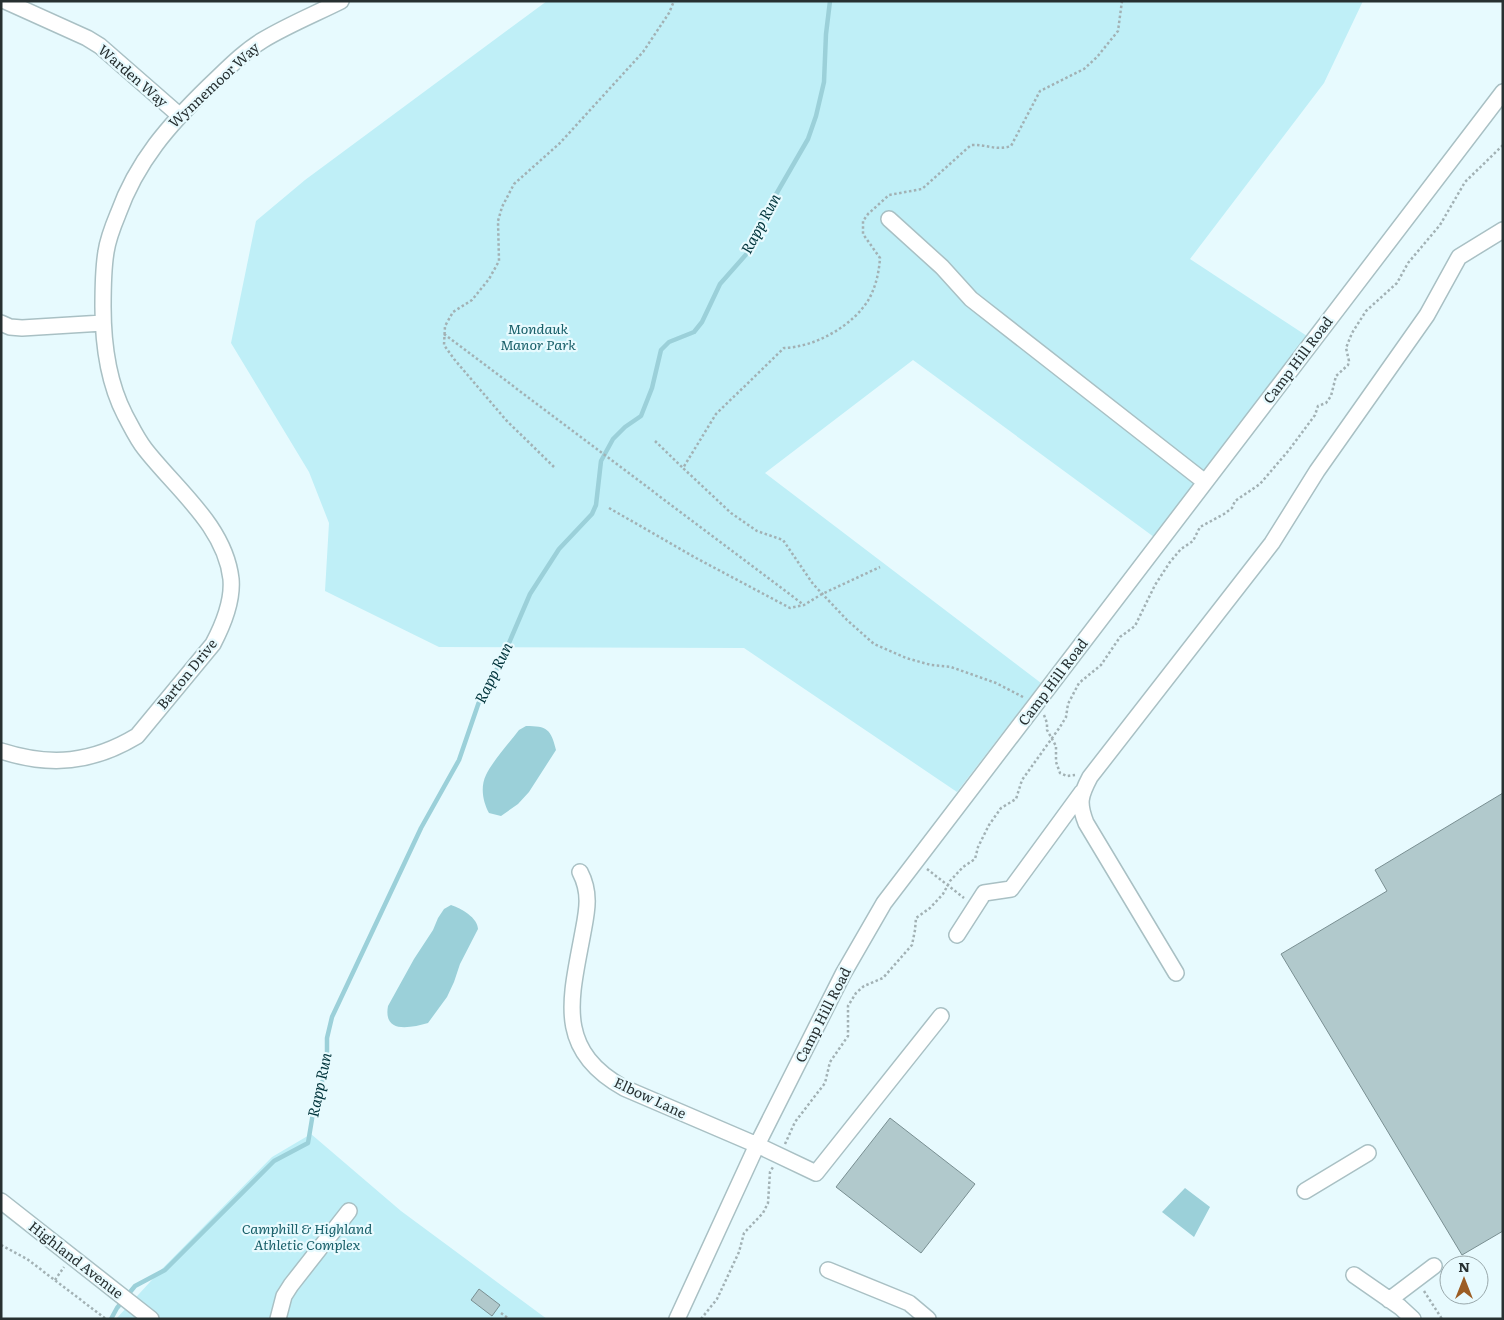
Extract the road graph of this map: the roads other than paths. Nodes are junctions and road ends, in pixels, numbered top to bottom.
1 (5, 1) edge
2 (341, 1) edge
3 (1503, 92) edge
4 (179, 115) junction
5 (889, 219) dead end
6 (1503, 230) edge
7 (1, 323) edge
8 (103, 323) junction
9 (1205, 482) junction
10 (1, 751) edge
11 (1087, 784) junction
12 (580, 872) dead end
13 (956, 936) dead end
14 (1176, 973) dead end
15 (940, 1016) dead end
16 (758, 1145) junction
17 (1368, 1153) dead end
18 (1305, 1191) dead end
19 (1, 1201) edge
20 (349, 1211) dead end
21 (1434, 1266) dead end
22 (828, 1270) dead end
23 (1354, 1275) dead end
24 (1389, 1300) junction
25 (151, 1319) edge
26 (278, 1319) edge
27 (677, 1319) edge
28 (928, 1319) edge
29 (1413, 1319) edge

1 - 4 street, Warden Way
2 - 4 street, Wynnemoor Way
3 - 9 street, Camp Hill Road
4 - 8 street, Wynnemoor Way
5 - 9 street
6 - 11 street
7 - 8 street
8 - 10 street, Barton Drive
9 - 16 street, Camp Hill Road
11 - 13 street
11 - 14 street
12 - 16 street, Elbow Lane
15 - 16 street, Elbow Lane
16 - 27 street, Camp Hill Road
17 - 18 street
19 - 25 street, Highland Avenue
20 - 26 street
21 - 24 street
22 - 28 street
23 - 24 street
24 - 29 street

